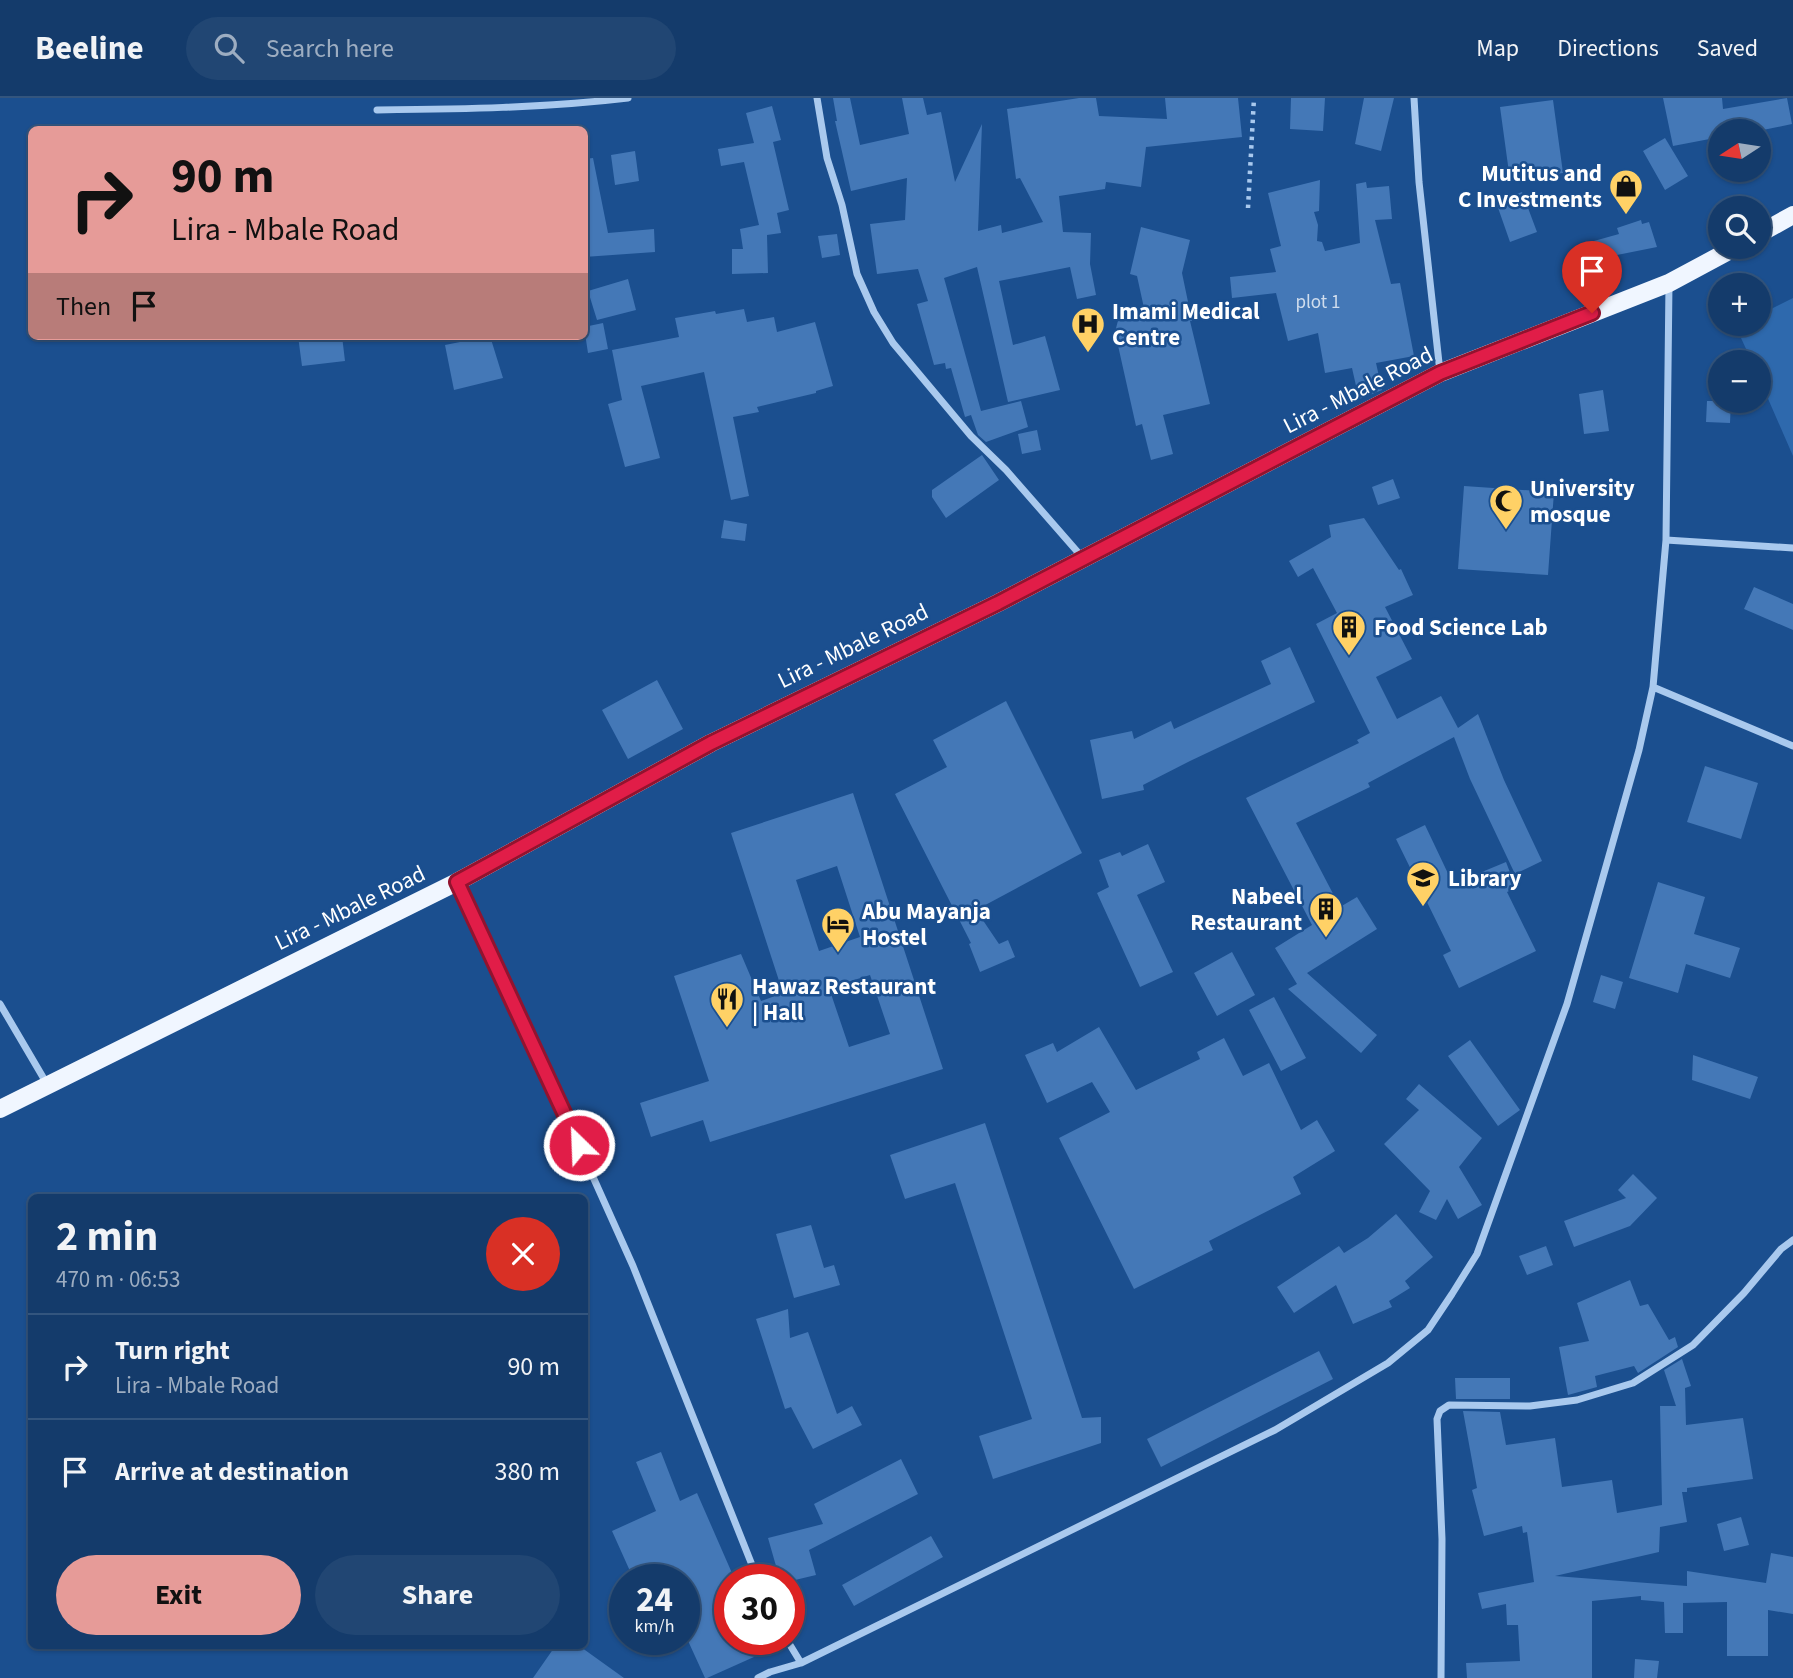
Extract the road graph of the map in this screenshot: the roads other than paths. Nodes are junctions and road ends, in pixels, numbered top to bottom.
1 (628, 98) edge
2 (817, 98) edge
3 (1414, 98) edge
4 (377, 110) dead end
5 (1793, 215) edge
6 (1771, 227) edge
7 (1714, 259) edge
8 (1669, 284) junction
9 (1440, 373) junction
10 (1666, 540) junction
11 (1793, 548) edge
12 (1083, 558) junction
13 (1653, 687) junction
14 (1793, 746) edge
15 (457, 882) junction
16 (0, 1004) edge
17 (48, 1085) junction
18 (0, 1109) edge
19 (1793, 1240) edge
20 (752, 1564) edge
21 (796, 1655) edge
22 (801, 1663) junction
23 (758, 1678) edge
24 (1441, 1678) edge

1 - 4 street
2 - 12 street
3 - 9 street
5 - 6 main road
7 - 8 main road, Lira - Mbale Road
8 - 9 main road, Lira - Mbale Road
8 - 10 street
9 - 12 main road, Lira - Mbale Road
10 - 11 street
10 - 13 street
12 - 15 main road, Lira - Mbale Road
13 - 14 street
13 - 22 street
15 - 17 main road, Lira - Mbale Road
15 - 20 street
16 - 17 street
17 - 18 main road, Lira - Mbale Road
19 - 24 street
21 - 22 street
22 - 23 street

